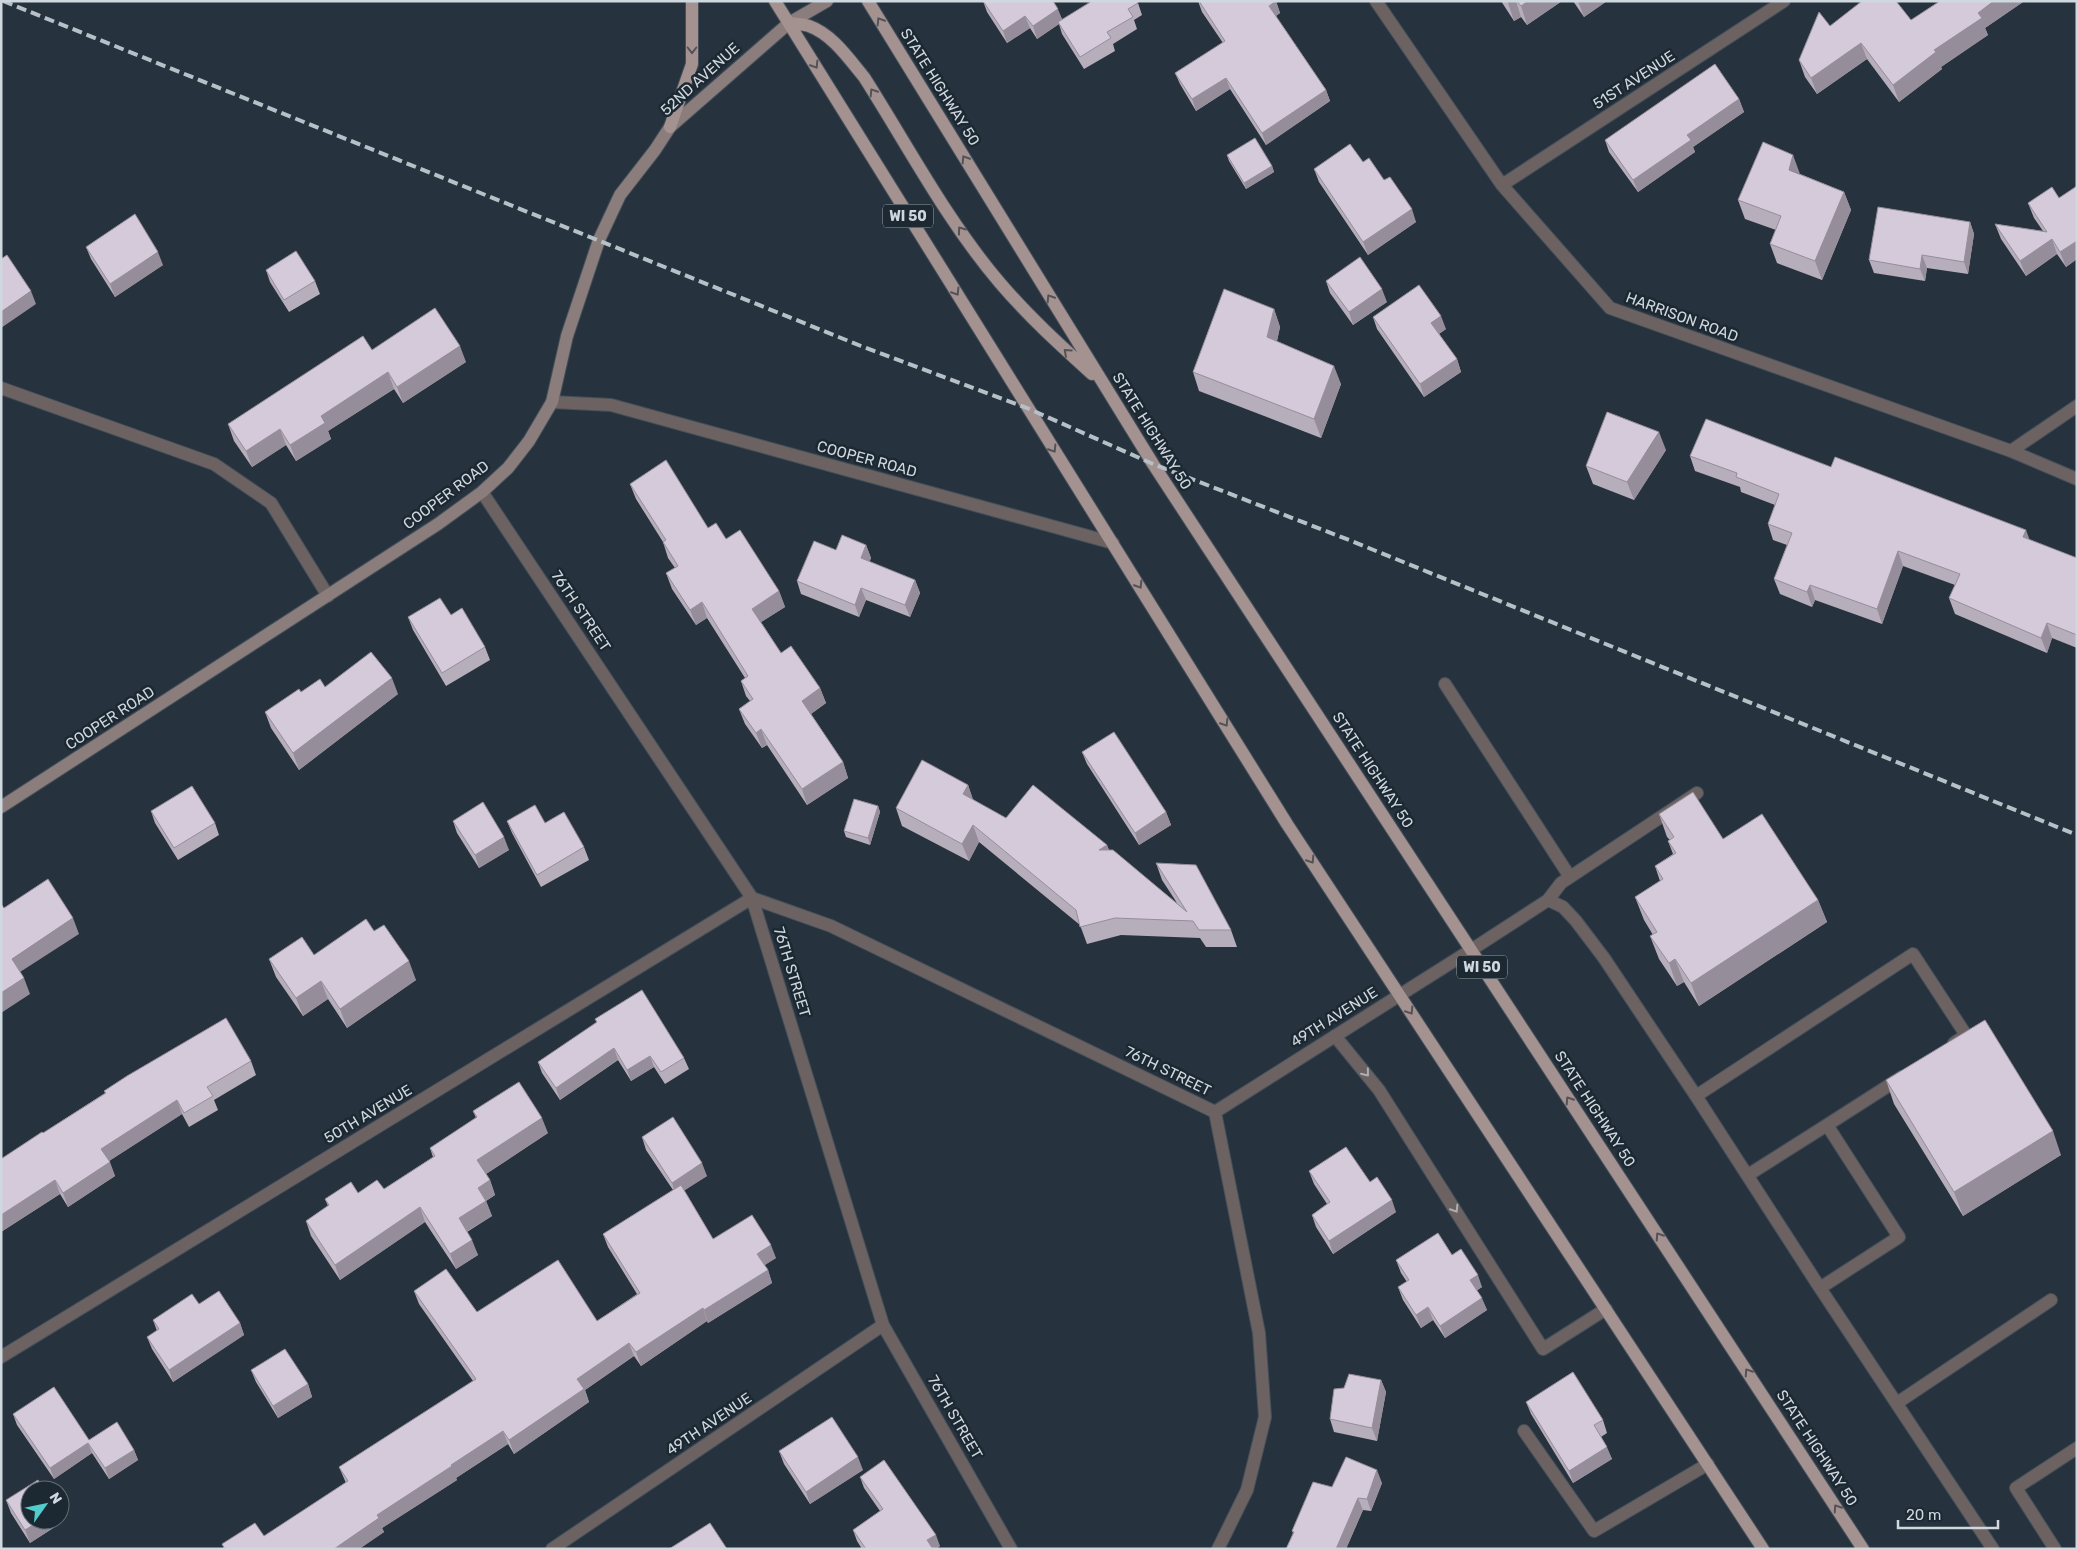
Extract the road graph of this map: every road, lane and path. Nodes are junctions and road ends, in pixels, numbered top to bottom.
1 (692, 1) edge
2 (775, 1) edge
3 (827, 1) edge
4 (868, 1) edge
5 (1376, 1) edge
6 (1784, 1) edge
7 (789, 24) junction
8 (670, 127) junction
9 (1502, 186) junction
10 (1103, 384) junction
11 (1, 388) edge
12 (552, 402) junction
13 (2077, 406) edge
14 (2011, 451) junction
15 (2077, 479) edge
16 (482, 492) junction
17 (1113, 543) junction
18 (328, 596) junction
19 (1445, 684) dead end
20 (1697, 793) dead end
21 (1, 808) edge
22 (1570, 877) junction
23 (752, 898) junction
24 (1548, 900) junction
25 (1471, 950) junction
26 (1400, 995) junction
27 (1335, 1036) junction
28 (1941, 1051) edge
29 (1909, 1072) edge
30 (1696, 1096) junction
31 (1216, 1112) junction
32 (1827, 1125) junction
33 (1748, 1175) junction
34 (1820, 1288) junction
35 (2051, 1300) dead end
36 (1606, 1309) junction
37 (883, 1325) junction
38 (1, 1357) edge
39 (1897, 1403) junction
40 (1524, 1431) dead end
41 (2077, 1448) edge
42 (1708, 1464) junction
43 (552, 1549) edge
44 (1011, 1549) edge
45 (1218, 1549) edge
46 (1763, 1549) edge
47 (1864, 1549) edge
48 (1993, 1549) edge
49 (2055, 1549) edge

1 -> 8 main road
2 - 7 main road, WI 50
3 - 7 street, 52ND AVENUE
10 -> 4 main road, STATE HIGHWAY 50 / WI 50
5 - 9 street, HARRISON ROAD
6 - 9 street, 51ST AVENUE
7 - 8 street, 52ND AVENUE
10 -> 7 main road
7 -> 17 main road, WI 50
8 - 12 street, 52ND AVENUE
9 - 14 street, HARRISON ROAD
10 - 25 main road, STATE HIGHWAY 50 / WI 50
11 - 18 street
12 - 16 street, COOPER ROAD
12 - 17 street, COOPER ROAD
13 - 14 street
14 - 15 street, HARRISON ROAD
16 - 18 street, COOPER ROAD
16 - 23 street, 76TH STREET
17 -> 26 main road, WI 50
18 - 21 street, COOPER ROAD
19 - 22 street
20 - 22 street, 49TH AVENUE
22 - 24 street, 49TH AVENUE
23 - 31 street, 76TH STREET
23 - 37 street, 76TH STREET
23 - 38 street, 50TH AVENUE
24 - 25 street, 49TH AVENUE
24 - 30 street
25 - 26 street, 49TH AVENUE
47 -> 25 main road, STATE HIGHWAY 50 / WI 50
26 - 27 street, 49TH AVENUE
26 -> 36 main road, WI 50
27 - 31 street, 49TH AVENUE
27 -> 36 street
28 - 30 street
29 - 32 street
30 - 33 street
31 - 45 street, 76TH STREET
32 - 33 street
32 - 34 street
33 - 34 street
34 - 39 street
35 - 39 street
36 - 42 main road, WI 50
37 - 43 street, 49TH AVENUE
37 - 44 street, 76TH STREET
39 - 48 street
40 - 42 street
41 - 49 street
42 - 46 main road, WI 50

